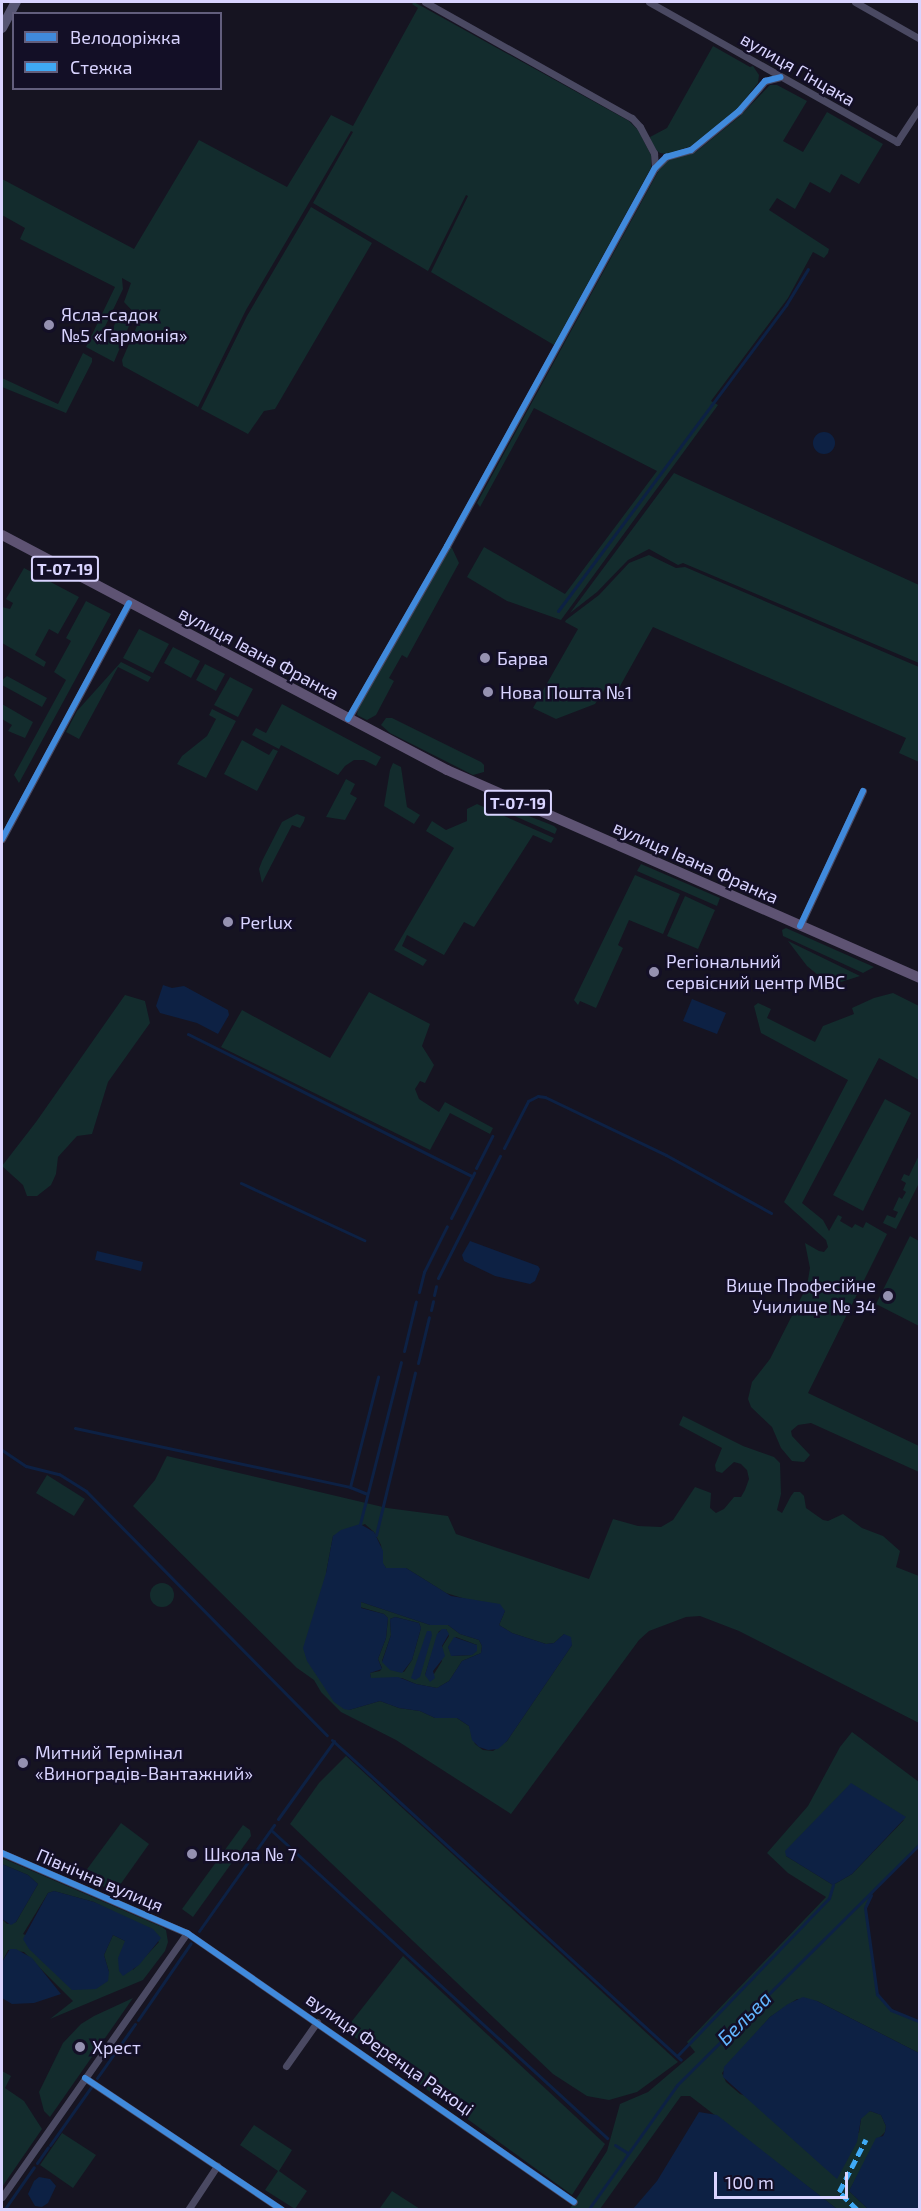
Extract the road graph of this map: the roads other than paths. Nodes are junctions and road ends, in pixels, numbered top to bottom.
1 (16, 2) edge
2 (425, 2) edge
3 (649, 2) edge
4 (855, 2) edge
5 (2, 28) edge
6 (920, 39) edge
7 (781, 77) junction
8 (920, 107) edge
9 (655, 168) junction
10 (2, 535) edge
11 (129, 603) junction
12 (348, 719) junction
13 (863, 791) dead end
14 (2, 839) edge
15 (800, 926) junction
16 (920, 978) edge
17 (2, 1853) edge
18 (187, 1933) junction
19 (317, 2022) junction
20 (286, 2066) dead end
21 (85, 2078) junction
22 (218, 2166) junction
23 (2, 2197) edge
24 (574, 2202) dead end
25 (188, 2210) edge
26 (282, 2210) edge

1 - 5 main road
2 - 9 street
3 - 7 street, вулиця Гінцака
4 - 6 street
7 - 8 street, вулиця Гінцака
7 - 9 street
9 - 12 street
10 - 11 main road, вулиця Івана Франка / Т-07-19
11 - 12 main road, вулиця Івана Франка / Т-07-19
11 - 14 street
12 - 15 main road, вулиця Івана Франка / Т-07-19
13 - 15 street
15 - 16 main road, вулиця Івана Франка / Т-07-19
17 - 18 street, Північна вулиця
18 - 19 street, вулиця Ференца Ракоці
18 - 21 street
19 - 20 street
19 - 24 street, вулиця Ференца Ракоці
21 - 22 street
21 - 23 street
22 - 25 street
22 - 26 street

